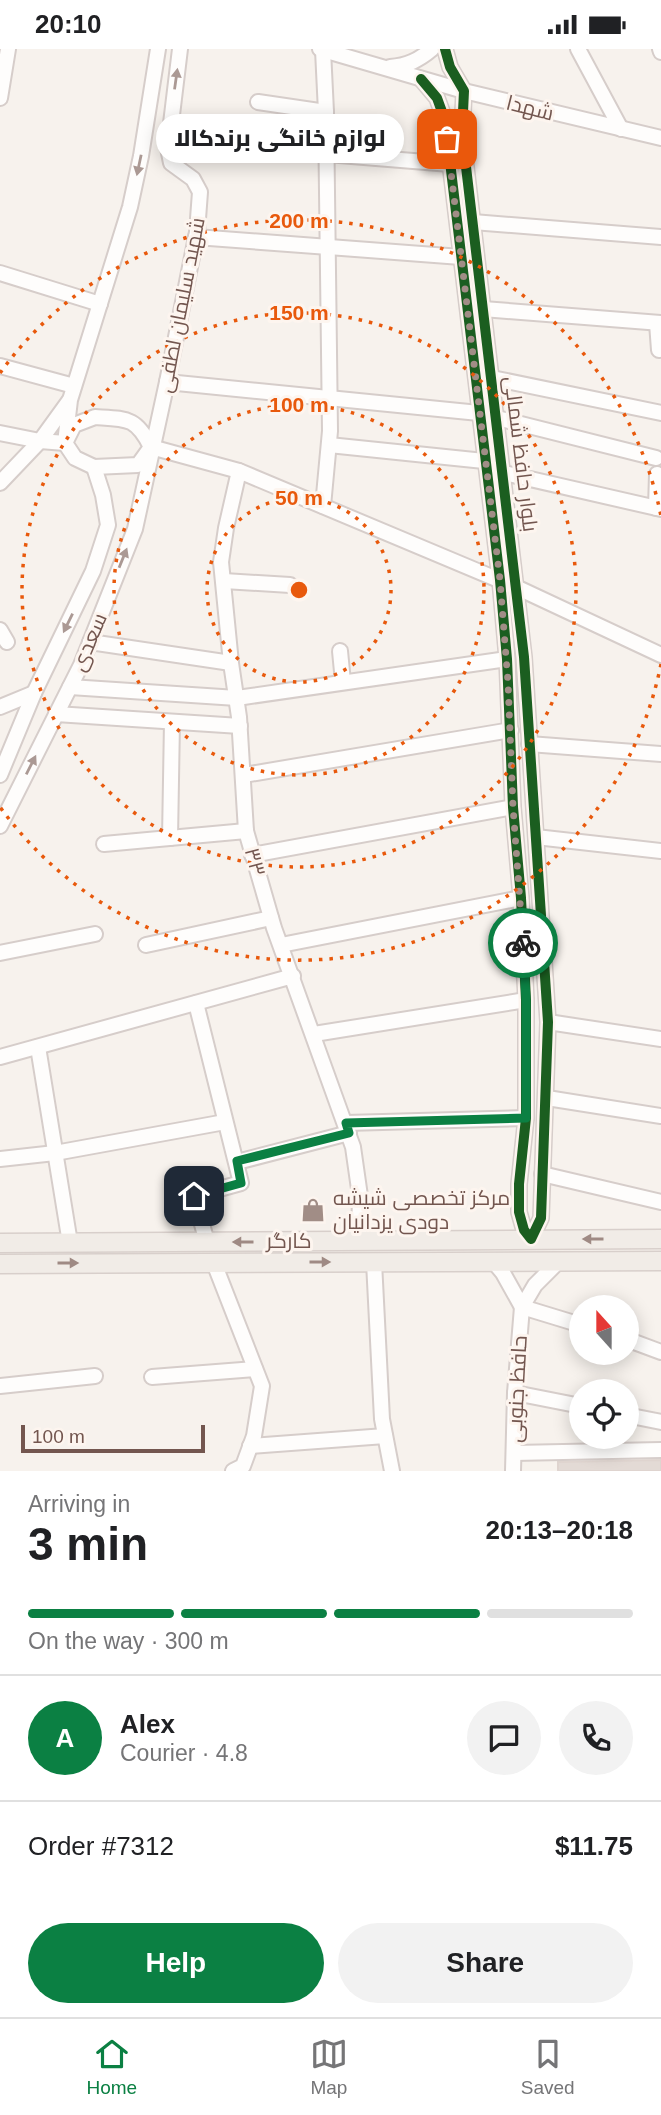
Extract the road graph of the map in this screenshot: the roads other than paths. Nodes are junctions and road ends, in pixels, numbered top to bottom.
1 (8, 49) edge
2 (158, 49) edge
3 (180, 49) edge
4 (322, 49) edge
5 (432, 49) edge
6 (444, 49) edge
7 (578, 49) edge
8 (384, 67) junction
9 (421, 79) junction
10 (464, 91) junction
11 (0, 99) edge
12 (258, 102) dead end
13 (326, 112) junction
14 (621, 129) junction
15 (168, 134) junction
16 (661, 138) edge
17 (327, 154) junction
18 (450, 164) junction
19 (473, 222) junction
20 (196, 237) junction
21 (661, 237) edge
22 (328, 247) junction
23 (461, 257) junction
24 (0, 273) edge
25 (100, 304) junction
26 (484, 309) junction
27 (659, 323) edge
28 (659, 350) dead end
29 (0, 366) edge
30 (492, 377) junction
31 (167, 382) junction
32 (72, 393) junction
33 (330, 397) junction
34 (479, 413) junction
35 (661, 413) edge
36 (497, 418) junction
37 (0, 433) edge
38 (40, 441) junction
39 (65, 443) junction
40 (329, 445) junction
41 (151, 447) junction
42 (656, 458) dead end
43 (484, 461) junction
44 (94, 467) junction
45 (239, 471) junction
46 (504, 473) junction
47 (657, 474) dead end
48 (0, 483) edge
49 (323, 506) junction
50 (659, 508) edge
51 (108, 525) junction
52 (135, 529) junction
53 (500, 580) junction
54 (223, 581) junction
55 (290, 585) dead end
56 (518, 588) junction
57 (90, 642) junction
58 (340, 651) dead end
59 (661, 655) edge
60 (507, 659) junction
61 (231, 663) junction
62 (343, 682) junction
63 (70, 687) junction
64 (34, 693) junction
65 (237, 698) junction
66 (0, 707) edge
67 (56, 714) junction
68 (172, 722) junction
69 (240, 726) junction
70 (511, 730) junction
71 (529, 744) junction
72 (661, 754) edge
73 (0, 775) edge
74 (244, 775) junction
75 (513, 807) junction
76 (0, 826) edge
77 (246, 831) junction
78 (536, 837) junction
79 (170, 838) junction
80 (103, 844) dead end
81 (661, 851) edge
82 (252, 855) junction
83 (522, 898) junction
84 (271, 918) junction
85 (95, 934) dead end
86 (146, 945) dead end
87 (281, 945) junction
88 (0, 953) edge
89 (293, 976) junction
90 (526, 1000) junction
91 (196, 1003) junction
92 (548, 1022) junction
93 (314, 1034) junction
94 (661, 1039) edge
95 (38, 1047) junction
96 (0, 1057) edge
97 (547, 1098) junction
98 (661, 1116) edge
99 (526, 1118) junction
100 (225, 1122) junction
101 (347, 1128) junction
102 (55, 1153) junction
103 (0, 1159) edge
104 (237, 1161) junction
105 (542, 1174) junction
106 (661, 1202) edge
107 (531, 1239) junction
108 (661, 1239) edge
109 (359, 1241) junction
110 (207, 1242) junction
111 (0, 1243) edge
112 (70, 1243) junction
113 (493, 1261) junction
114 (559, 1261) junction
115 (661, 1261) edge
116 (374, 1262) junction
117 (0, 1263) edge
118 (214, 1263) junction
119 (522, 1307) junction
120 (569, 1321) edge
121 (639, 1344) edge
122 (661, 1352) edge
123 (255, 1369) junction
124 (94, 1377) dead end
125 (152, 1377) dead end
126 (0, 1386) edge
127 (514, 1393) junction
128 (569, 1404) edge
129 (639, 1418) edge
130 (661, 1422) edge
131 (386, 1436) junction
132 (250, 1446) junction
133 (661, 1450) edge
134 (514, 1453) junction
135 (233, 1471) edge
136 (392, 1471) edge
137 (513, 1471) edge

1 - 11 street
2 -> 25 street
15 -> 3 street, شهید سلیمان لطفی
4 - 8 street, شهدا
4 - 13 street
5 - 8 street
6 - 10 street
7 - 14 street
8 - 9 street, شهدا
9 - 10 street, شهدا
9 - 18 street, بلوار حافظ شمالی
10 - 14 street, شهدا
10 - 19 street, بلوار حافظ شمالی
12 - 13 street
13 - 17 street
14 - 16 street, شهدا
15 - 17 street
15 - 20 street, شهید سلیمان لطفی
17 - 18 street
17 - 22 street
18 - 23 street, بلوار حافظ شمالی
19 - 21 street
19 - 26 street, بلوار حافظ شمالی
20 - 22 street
20 - 31 street, شهید سلیمان لطفی
22 - 23 street
22 - 33 street
23 - 34 street, بلوار حافظ شمالی
24 - 25 street
25 - 32 street
26 - 27 street
26 - 30 street, بلوار حافظ شمالی
27 - 28 street
29 - 32 street
30 - 35 street
30 - 36 street, بلوار حافظ شمالی
31 - 33 street
31 - 41 street, شهید سلیمان لطفی
32 - 38 street
32 - 39 street
33 - 34 street
33 - 40 street
34 - 43 street, بلوار حافظ شمالی
36 - 42 street
36 - 46 street, بلوار حافظ شمالی
37 - 38 street
38 - 39 street
38 - 48 street
39 - 41 street
39 - 44 street
40 - 43 street
40 - 49 street
41 - 44 street
41 - 45 street
41 - 52 street, سعدی
43 - 53 street, بلوار حافظ شمالی
44 - 51 street, سعدی
45 - 49 street
45 - 54 street, ۳۳
46 - 50 street
46 - 56 street, بلوار حافظ شمالی
47 - 50 street
49 - 53 street
51 - 52 street
51 -> 64 street, سعدی
57 -> 52 street, سعدی
53 - 56 street
53 - 60 street, بلوار حافظ شمالی
54 - 55 street
54 - 61 street, ۳۳
56 - 59 street
56 - 71 street, بلوار حافظ شمالی
57 - 61 street
57 - 63 street, سعدی
58 - 62 street
60 - 62 street
60 - 70 street, بلوار حافظ شمالی
61 - 65 street, ۳۳
62 - 65 street
63 - 65 street
63 - 67 street, سعدی
64 - 66 street
64 - 73 street, سعدی
65 - 69 street, ۳۳
67 - 68 street
76 -> 67 street, سعدی
68 - 69 street
68 - 79 street
69 - 74 street, ۳۳
70 - 74 street
70 - 75 street, بلوار حافظ شمالی
71 - 72 street
71 - 78 street, بلوار حافظ شمالی
74 - 77 street, ۳۳
75 - 82 street
75 - 83 street, بلوار حافظ شمالی
77 - 79 street
77 - 82 street, ۳۳
78 - 81 street
78 - 92 street, بلوار حافظ شمالی
79 - 80 street
82 - 84 street, ۳۳
83 - 87 street
83 - 90 street, بلوار حافظ شمالی
84 - 86 street
84 - 87 street, ۳۳
85 - 88 street
87 - 89 street, ۳۳
89 - 91 street
89 - 93 street, ۳۳
90 - 93 street
90 - 99 street, بلوار حافظ شمالی
91 - 95 street
91 - 100 street
92 - 94 street
92 - 97 street, بلوار حافظ شمالی
93 - 101 street, ۳۳
95 - 96 street
95 - 102 street
97 - 98 street
97 - 105 street, بلوار حافظ شمالی
99 - 101 street
99 - 107 street, بلوار حافظ شمالی
100 - 102 street
100 - 104 street
101 - 104 street
101 - 109 street, ۳۳
102 - 103 street
102 - 112 street
104 - 110 street
105 - 106 street
105 - 107 street, بلوار حافظ شمالی
108 -> 107 main road, کارگر
107 - 109 main road, کارگر
109 -> 110 main road, کارگر
110 - 112 main road, کارگر
111 - 112 main road, کارگر
113 - 114 main road, کارگر
113 - 116 main road, کارگر
113 - 119 street, حافظ جنوبی
114 - 115 main road, کارگر
114 - 119 street, حافظ جنوبی
118 -> 116 main road, کارگر
116 - 131 street
117 -> 118 main road, کارگر
118 - 123 street
119 - 120 street
119 - 127 street, حافظ جنوبی
121 - 122 street
123 - 125 street
123 - 132 street
124 - 126 street
127 - 128 street
127 - 134 street, حافظ جنوبی
129 - 130 street
131 - 132 street
131 - 136 street
132 - 135 street
133 - 134 street
134 - 137 street, حافظ جنوبی

